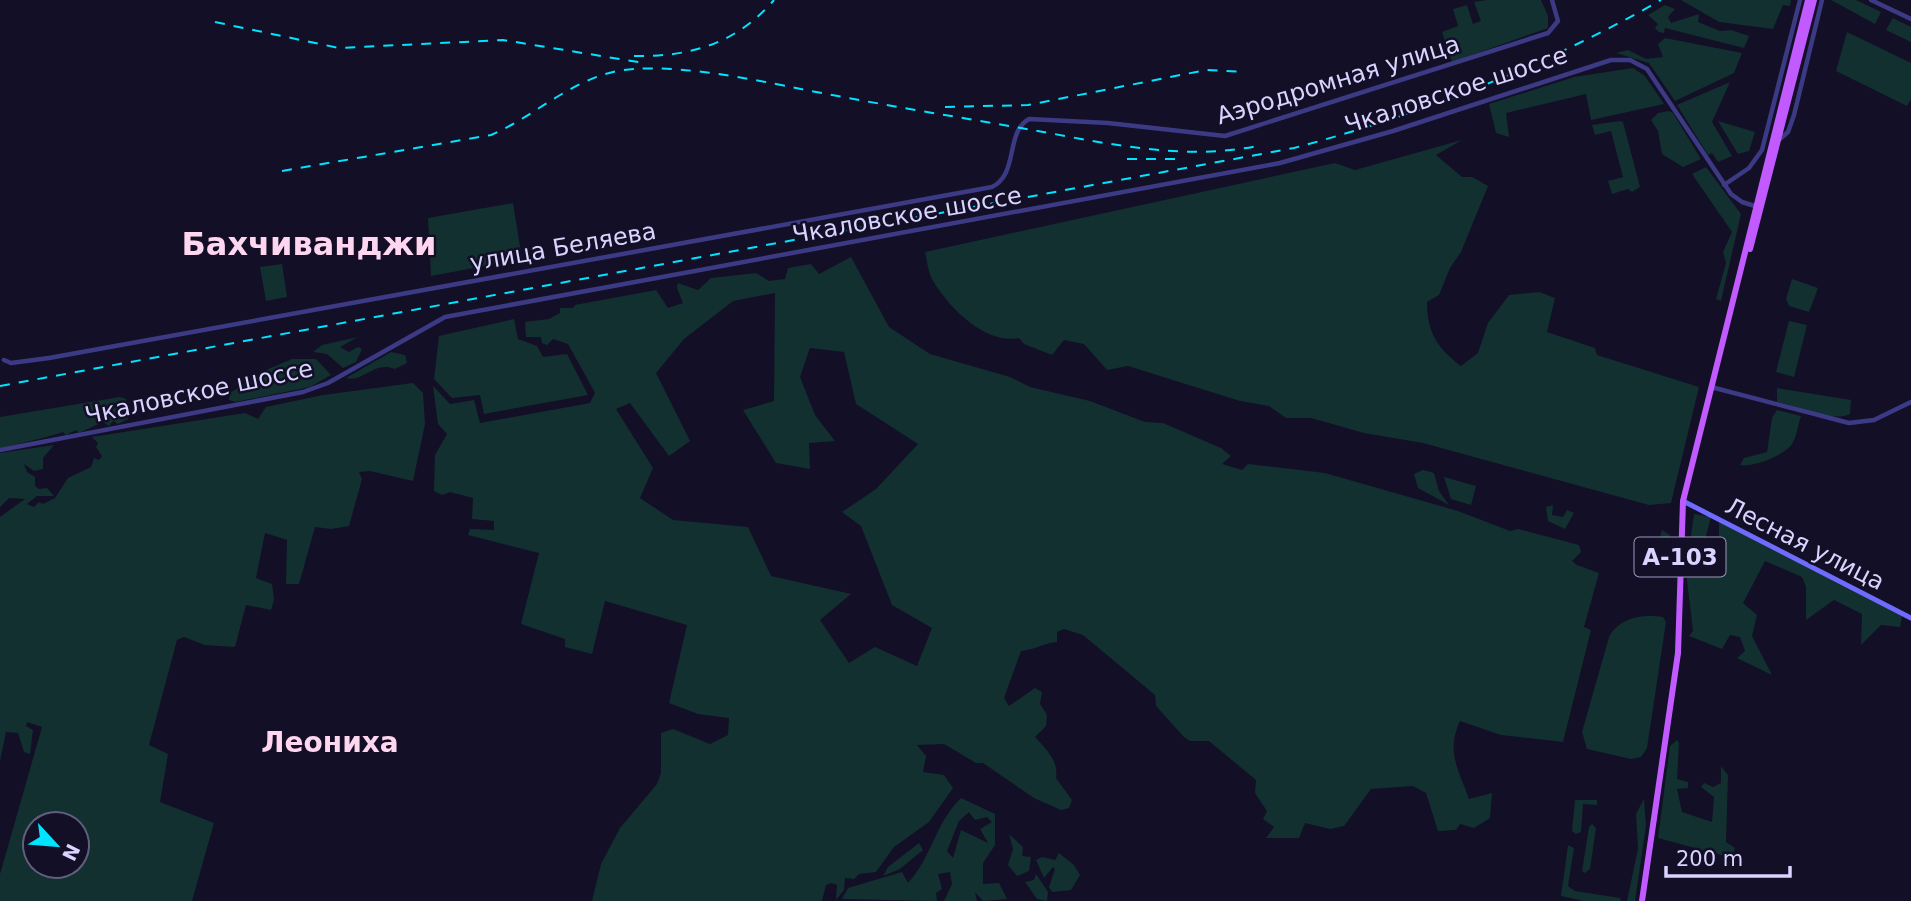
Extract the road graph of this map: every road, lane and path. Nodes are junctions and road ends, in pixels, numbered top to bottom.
1 (1552, 0) edge
2 (1800, 0) edge
3 (1822, 0) edge
4 (1871, 0) edge
5 (1811, 3) edge
6 (1911, 19) edge
7 (1780, 139) junction
8 (1708, 162) junction
9 (1003, 180) joint
10 (1732, 180) junction
11 (1724, 185) junction
12 (1731, 194) junction
13 (1760, 194) junction
14 (1744, 203) junction
15 (1760, 206) junction
16 (1753, 220) junction
17 (1746, 257) junction
18 (4, 360) dead end
19 (1711, 387) junction
20 (1911, 402) edge
21 (0, 450) edge
22 (1683, 501) junction
23 (1911, 618) edge
24 (1642, 901) edge

1 - 9 street, Аэродромная улица
2 - 10 street
3 - 7 street, А-103
4 - 6 street
5 - 7 main road, А-103
5 - 13 main road, А-103
7 - 15 main road, А-103
8 - 10 street
8 - 11 street, Чкаловское шоссе
8 - 21 street, Чкаловское шоссе
9 - 18 street, улица Беляева
10 - 11 street
10 - 12 street
11 - 12 street, Чкаловское шоссе
12 - 14 street, Чкаловское шоссе
13 - 14 street
13 - 15 main road, А-103
14 - 15 street, Чкаловское шоссе
14 - 16 street
15 - 16 main road, А-103
15 - 17 main road, А-103
16 - 17 main road, А-103
17 - 19 main road, А-103
19 - 20 street
19 - 22 main road, А-103
22 - 23 main road, Лесная улица
22 - 24 main road, А-103

